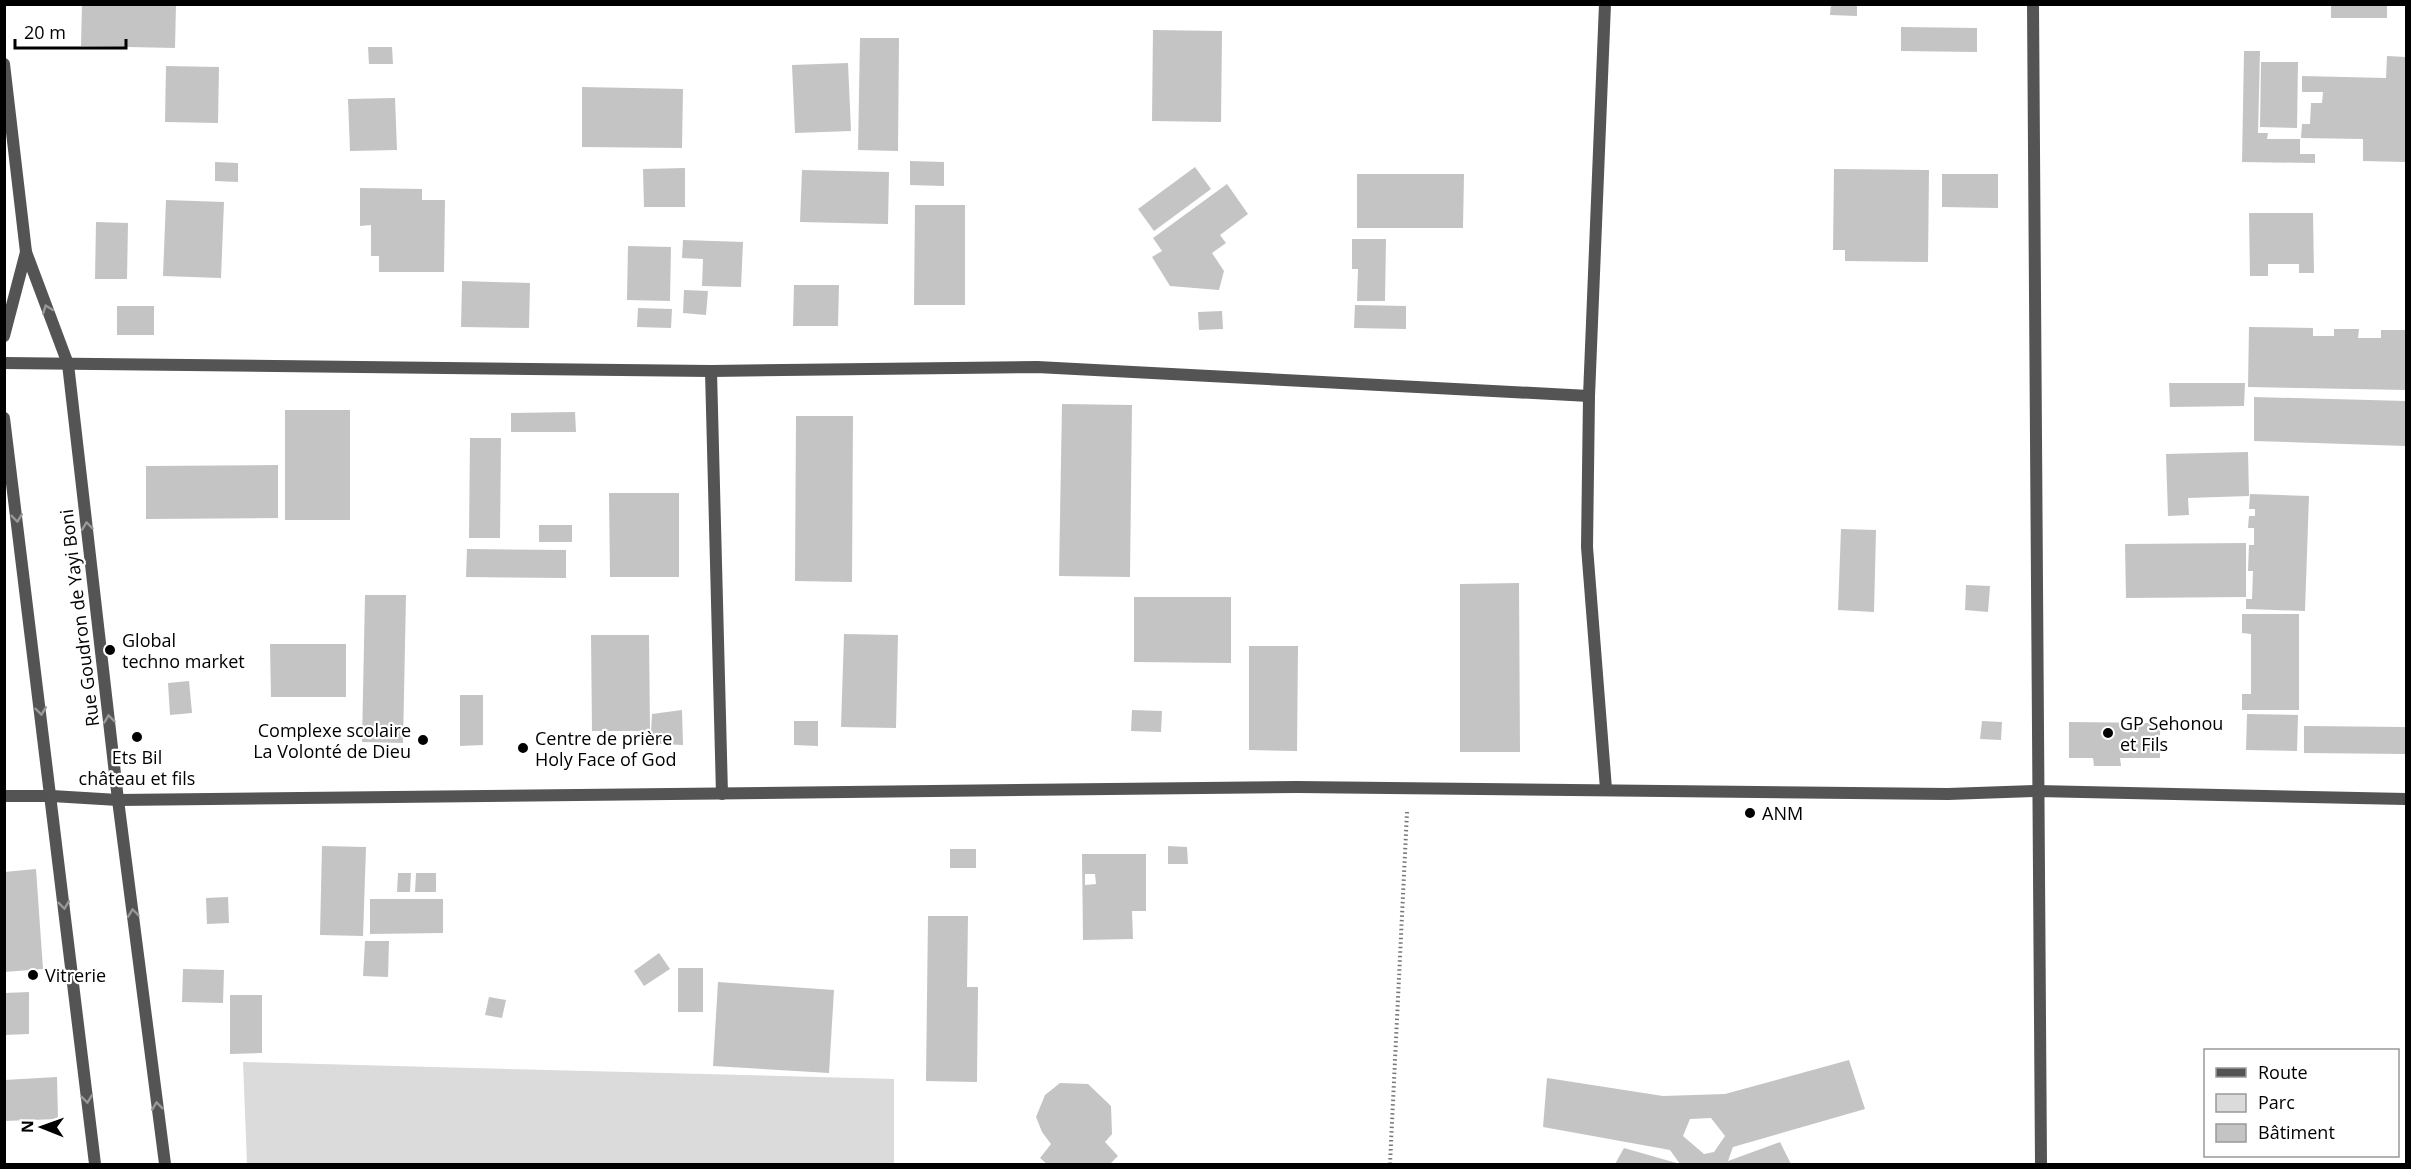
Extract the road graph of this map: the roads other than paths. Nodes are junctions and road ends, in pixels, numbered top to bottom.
1 (1605, 4) edge
2 (2033, 4) edge
3 (4, 64) edge
4 (26, 252) junction
5 (4, 336) edge
6 (4, 363) edge
7 (68, 364) junction
8 (711, 371) junction
9 (1589, 396) junction
10 (4, 418) edge
11 (1606, 789) junction
12 (2037, 791) junction
13 (722, 794) junction
14 (4, 796) edge
15 (52, 796) junction
16 (2406, 799) edge
17 (118, 800) junction
18 (94, 1164) edge
19 (165, 1164) edge
20 (2040, 1164) edge

1 - 9 street
2 - 12 street
3 - 4 street, Rue Goudron de Yayi Boni
4 - 5 street, Rue Goudron de Yayi Boni
7 -> 4 street, Rue Goudron de Yayi Boni
6 - 7 street
7 - 8 street
17 -> 7 street, Rue Goudron de Yayi Boni
8 - 9 street
8 - 13 street
9 - 11 street
10 -> 15 street
11 - 12 street
11 - 13 street
12 - 16 street
12 - 20 street
13 - 17 street
14 - 15 street
15 - 17 street
15 -> 18 street
19 -> 17 street, Rue Goudron de Yayi Boni

